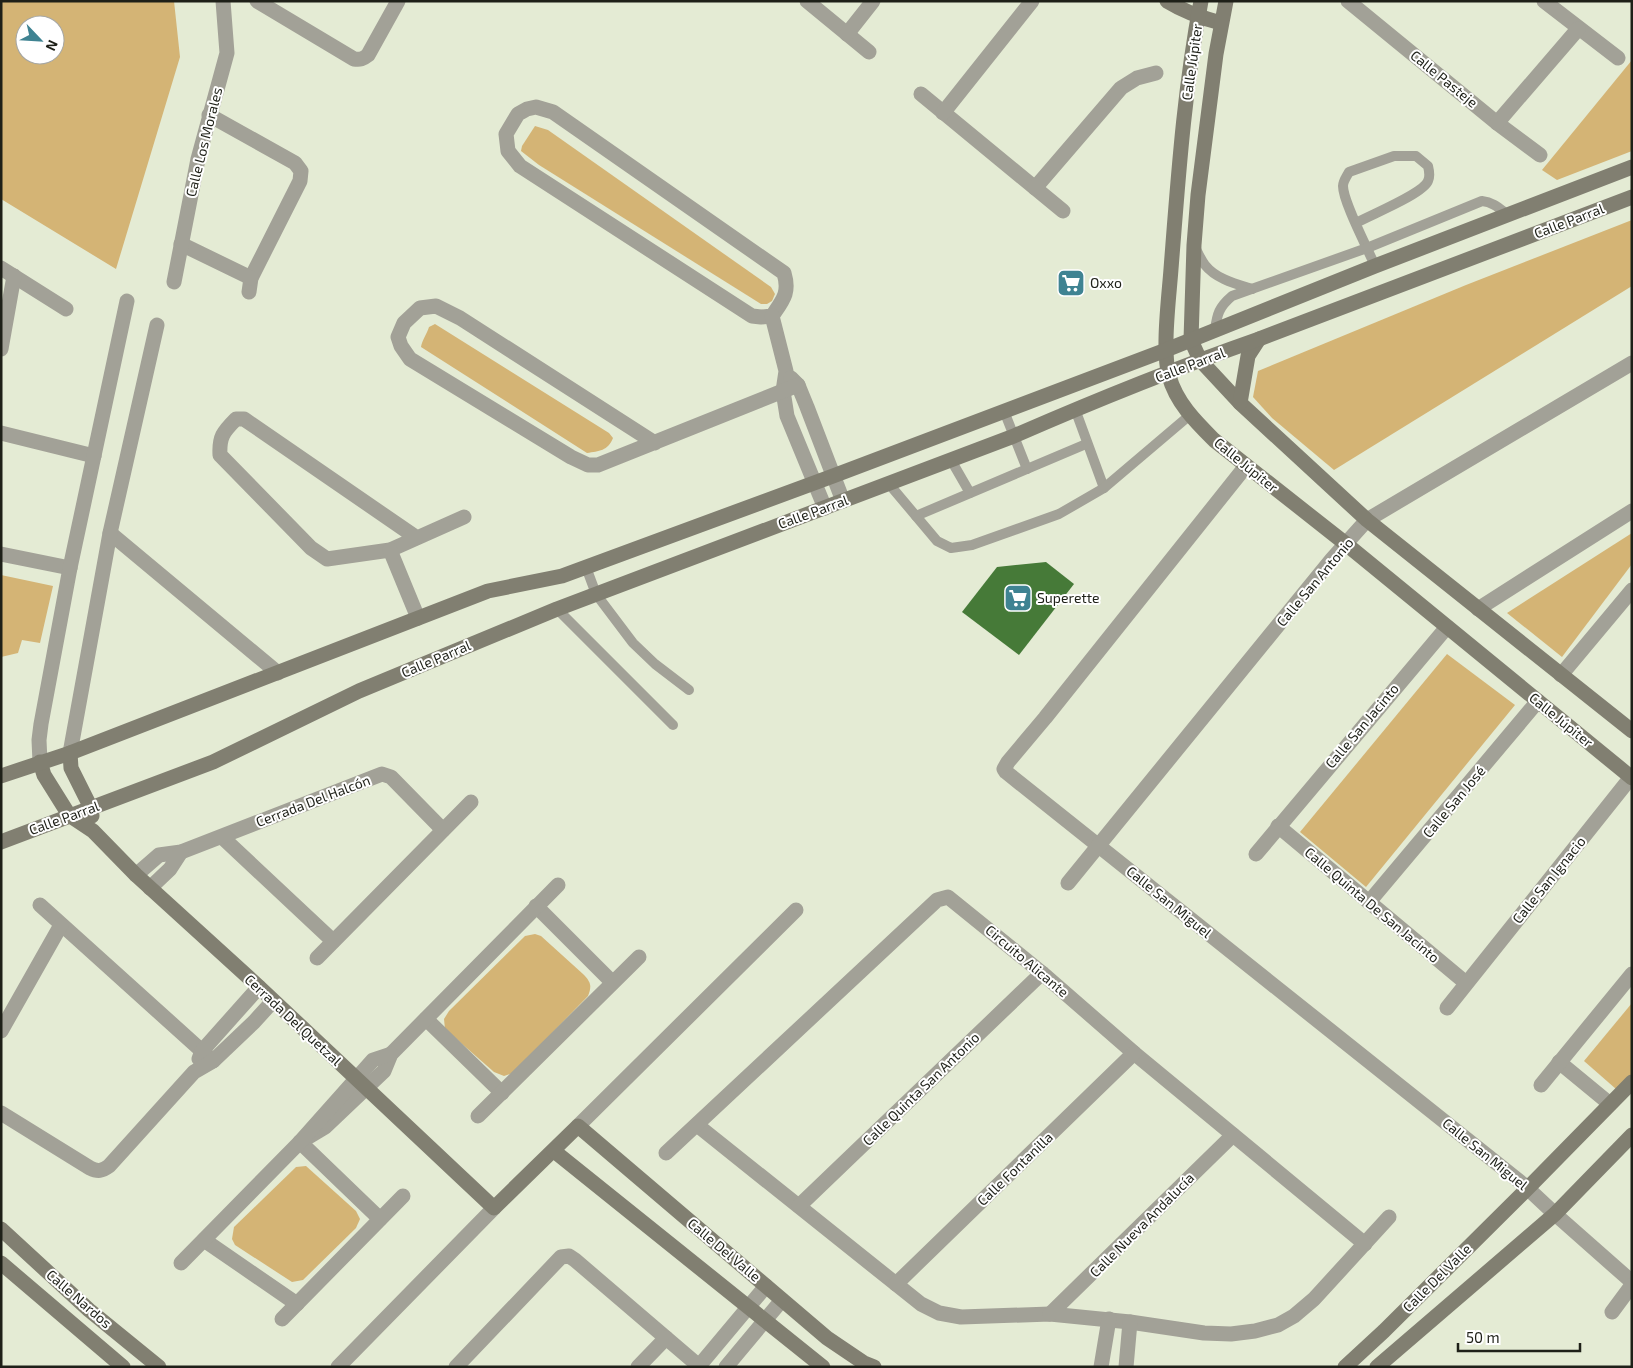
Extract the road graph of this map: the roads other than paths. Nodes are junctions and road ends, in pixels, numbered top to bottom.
1 (223, 1) edge
2 (257, 1) edge
3 (398, 1) edge
4 (807, 1) edge
5 (873, 1) edge
6 (1032, 1) edge
7 (1167, 1) edge
8 (1201, 1) edge
9 (1348, 1) edge
10 (1544, 1) edge
11 (1225, 2) edge
12 (1198, 17) junction
13 (1222, 23) junction
14 (1578, 29) junction
15 (847, 34) junction
16 (869, 52) dead end
17 (1618, 58) dead end
18 (1156, 73) dead end
19 (921, 94) dead end
20 (943, 113) junction
21 (209, 115) junction
22 (1497, 123) junction
23 (1540, 155) dead end
24 (1632, 167) edge
25 (1035, 188) junction
26 (1632, 197) edge
27 (1063, 210) dead end
28 (1508, 215) junction
29 (1356, 223) junction
30 (181, 244) junction
31 (1194, 245) junction
32 (1367, 248) junction
33 (1375, 266) junction
34 (8, 272) edge
35 (174, 282) dead end
36 (1252, 289) junction
37 (127, 301) dead end
38 (66, 309) dead end
39 (772, 316) junction
40 (157, 325) dead end
41 (1214, 330) junction
42 (1259, 339) junction
43 (1191, 340) junction
44 (1, 349) edge
45 (1166, 350) junction
46 (1200, 360) junction
47 (1632, 364) edge
48 (786, 371) junction
49 (1168, 374) junction
50 (798, 385) junction
51 (783, 391) junction
52 (1240, 403) junction
53 (1075, 410) junction
54 (1004, 411) junction
55 (1190, 415) junction
56 (1, 433) edge
57 (1014, 436) junction
58 (655, 443) junction
59 (1086, 444) junction
60 (94, 456) junction
61 (951, 460) junction
62 (1246, 466) junction
63 (1027, 469) junction
64 (833, 476) junction
65 (815, 482) junction
66 (889, 484) junction
67 (1104, 488) junction
68 (970, 493) junction
69 (844, 501) junction
70 (825, 508) junction
71 (1632, 511) edge
72 (916, 516) junction
73 (464, 517) dead end
74 (1367, 520) junction
75 (110, 533) junction
76 (417, 538) junction
77 (1346, 544) junction
78 (390, 550) junction
79 (1, 554) edge
80 (70, 568) junction
81 (586, 568) junction
82 (1632, 590) edge
83 (596, 594) junction
84 (557, 609) junction
85 (1478, 609) junction
86 (418, 618) junction
87 (1447, 627) junction
88 (278, 673) junction
89 (1561, 675) junction
90 (689, 690) dead end
91 (1538, 701) junction
92 (673, 726) dead end
93 (1632, 731) edge
94 (70, 753) junction
95 (40, 762) junction
96 (1, 776) edge
97 (1632, 777) edge
98 (471, 802) dead end
99 (91, 808) junction
100 (69, 815) junction
101 (1278, 826) junction
102 (443, 830) junction
103 (93, 831) junction
104 (222, 837) junction
105 (1, 842) edge
106 (1099, 846) junction
107 (181, 852) junction
108 (1256, 854) dead end
109 (136, 875) junction
110 (1068, 884) dead end
111 (558, 885) dead end
112 (150, 888) junction
113 (1370, 902) junction
114 (40, 905) dead end
115 (536, 906) junction
116 (796, 910) dead end
117 (61, 925) junction
118 (333, 941) junction
119 (639, 956) dead end
120 (317, 958) dead end
121 (1042, 972) junction
122 (1632, 974) edge
123 (612, 982) junction
124 (1466, 983) junction
125 (259, 987) junction
126 (273, 1000) junction
127 (1447, 1008) dead end
128 (426, 1019) junction
129 (1, 1031) edge
130 (1134, 1053) junction
131 (208, 1056) junction
132 (1559, 1062) junction
133 (1632, 1082) edge
134 (361, 1084) junction
135 (1541, 1085) dead end
136 (502, 1093) junction
137 (1610, 1104) junction
138 (1, 1113) edge
139 (478, 1116) dead end
140 (698, 1125) junction
141 (578, 1126) junction
142 (1233, 1135) junction
143 (1632, 1135) edge
144 (300, 1142) junction
145 (554, 1151) junction
146 (666, 1153) dead end
147 (1528, 1188) junction
148 (403, 1196) dead end
149 (799, 1206) junction
150 (494, 1208) junction
151 (1555, 1214) junction
152 (1389, 1217) dead end
153 (380, 1219) junction
154 (1, 1229) edge
155 (204, 1240) junction
156 (1365, 1244) junction
157 (1, 1263) edge
158 (181, 1264) dead end
159 (896, 1284) junction
160 (1632, 1284) edge
161 (766, 1286) junction
162 (782, 1300) junction
163 (297, 1304) junction
164 (747, 1307) junction
165 (1612, 1312) dead end
166 (1050, 1314) junction
167 (282, 1319) dead end
168 (764, 1320) junction
169 (1109, 1320) junction
170 (1130, 1322) junction
171 (666, 1338) junction
172 (699, 1366) edge
173 (123, 1367) edge
174 (159, 1367) edge
175 (338, 1367) edge
176 (456, 1367) edge
177 (638, 1367) edge
178 (726, 1367) edge
179 (822, 1367) edge
180 (874, 1367) edge
181 (1101, 1367) edge
182 (1126, 1367) edge
183 (1345, 1367) edge
184 (1377, 1367) edge

1 - 21 street, Calle Los Morales
2 - 3 street
4 - 15 street
5 - 15 street
6 - 20 street
7 - 12 street
8 - 12 street, Calle Júpiter
9 - 22 street, Calle Pasteje
10 - 14 street
11 - 13 street, Calle Júpiter
12 - 13 street
12 - 45 street, Calle Júpiter
13 - 31 street, Calle Júpiter
14 - 17 street
14 - 22 street
15 - 16 street
18 - 25 street
19 - 20 street
20 - 25 street
21 - 30 street, Calle Los Morales
21 - 30 street
22 - 23 street, Calle Pasteje
24 - 28 street, Calle Parral
25 - 27 street
26 - 42 street, Calle Parral
28 - 32 lane
28 - 33 street, Calle Parral
29 - 29 lane
29 - 32 lane
30 - 35 street, Calle Los Morales
31 - 36 lane
31 - 43 street, Calle Júpiter
32 - 33 lane
32 - 36 lane
33 - 41 street, Calle Parral
34 - 38 street
34 - 44 street
36 - 41 lane
37 - 60 street
39 - 39 street
39 - 48 street
40 - 75 street
41 - 43 street, Calle Parral
42 - 46 street, Calle Parral
42 - 52 street
43 - 45 street, Calle Parral
43 - 46 street, Calle Júpiter
45 - 49 street, Calle Júpiter
45 - 54 street, Calle Parral
46 - 49 street, Calle Parral
46 - 52 street, Calle Júpiter
47 - 74 street, Calle San Antonio
48 - 50 street
48 - 51 street
49 - 53 street, Calle Parral
49 - 55 street, Calle Júpiter
50 - 51 street
50 - 64 street
51 - 58 street
51 - 65 street
52 - 74 street, Calle Júpiter
53 - 57 street, Calle Parral
53 - 59 lane
54 - 57 lane
54 - 64 street, Calle Parral
55 - 62 street, Calle Júpiter
55 - 67 lane
56 - 60 street
57 - 61 street, Calle Parral
57 - 63 lane
58 - 58 street
59 - 63 lane
59 - 67 lane
60 - 80 street
61 - 66 street, Calle Parral
61 - 68 lane
62 - 77 street, Calle Júpiter
62 - 106 street, Calle San Miguel
63 - 68 lane
64 - 65 street, Calle Parral
64 - 69 street
65 - 70 street
65 - 81 street, Calle Parral
66 - 69 street, Calle Parral
66 - 72 lane
67 - 72 lane
68 - 72 lane
69 - 70 street, Calle Parral
70 - 83 street, Calle Parral
71 - 85 street
73 - 76 street
74 - 77 street, Calle San Antonio
74 - 85 street, Calle Júpiter
75 - 88 street
75 - 94 street
76 - 78 street
76 - 78 street
77 - 87 street, Calle Júpiter
77 - 106 street, Calle San Antonio
78 - 86 street
79 - 80 street
80 - 95 street
81 - 83 lane
81 - 86 street, Calle Parral
82 - 89 street
83 - 84 street, Calle Parral
83 - 90 lane
84 - 92 lane
84 - 99 street, Calle Parral
85 - 89 street, Calle Júpiter
86 - 88 street, Calle Parral
87 - 91 street, Calle Júpiter
87 - 101 street, Calle San Jacinto
88 - 94 street, Calle Parral
89 - 93 street, Calle Júpiter
91 - 97 street, Calle Júpiter
91 - 113 street, Calle San José
94 - 95 street, Calle Parral
94 - 99 street
95 - 96 street, Calle Parral
95 - 100 street
97 - 124 street, Calle San Ignacio
98 - 102 street
99 - 100 street, Calle Parral
99 - 103 street
100 - 103 street, Cerrada Del Quetzal
100 - 105 street, Calle Parral
101 - 108 street, Calle San Jacinto
101 - 113 street, Calle Quinta De San Jacinto
102 - 104 street, Cerrada Del Halcón
102 - 118 street
103 - 109 street, Cerrada Del Quetzal
104 - 107 street, Cerrada Del Halcón
104 - 118 street
106 - 110 street, Calle San Antonio
106 - 147 street, Calle San Miguel
107 - 109 street, Cerrada Del Halcón
107 - 112 street
109 - 112 street, Cerrada Del Quetzal
111 - 115 street
112 - 125 street, Cerrada Del Quetzal
113 - 124 street, Calle Quinta De San Jacinto
114 - 117 street
115 - 123 street
115 - 128 street
116 - 141 street
117 - 129 street
117 - 131 street
118 - 120 street
119 - 123 street
121 - 130 street, Circuito Alicante
121 - 140 street, Circuito Alicante
121 - 149 street, Calle Quinta San Antonio
122 - 132 street
123 - 136 street
124 - 127 street, Calle San Ignacio
125 - 126 street, Cerrada Del Quetzal
125 - 131 street
126 - 131 street
126 - 134 street, Cerrada Del Quetzal
128 - 134 street
128 - 136 street
130 - 142 street, Circuito Alicante
130 - 159 street, Calle Fontanilla
131 - 138 street
132 - 135 street
132 - 137 street
133 - 137 street, Calle Del Valle
134 - 144 street
134 - 150 street, Cerrada Del Quetzal
136 - 139 street
137 - 147 street, Calle Del Valle
140 - 146 street, Circuito Alicante
140 - 149 street
141 - 145 street
141 - 161 street, Calle Del Valle
142 - 156 street, Circuito Alicante
142 - 166 street, Calle Nueva Andalucía
143 - 151 street, Calle Del Valle
144 - 153 street
144 - 155 street
145 - 150 street
145 - 164 street, Calle Del Valle
147 - 151 street, Calle San Miguel
147 - 183 street, Calle Del Valle
148 - 153 street
149 - 159 street
150 - 175 street
151 - 160 street, Calle San Miguel
151 - 184 street, Calle Del Valle
152 - 156 street
153 - 163 street
154 - 174 street, Calle Nardos
155 - 158 street
155 - 163 street
156 - 170 street
157 - 173 street, Calle Nardos
159 - 166 street
160 - 165 street
161 - 162 street, Calle Del Valle
161 - 164 street
162 - 168 street
162 - 180 street, Calle Del Valle
163 - 167 street
164 - 168 street, Calle Del Valle
164 - 172 street
166 - 169 street
168 - 178 street
168 - 179 street, Calle Del Valle
169 - 170 street
169 - 181 street
170 - 182 street
171 - 172 street
171 - 176 street
171 - 177 street

